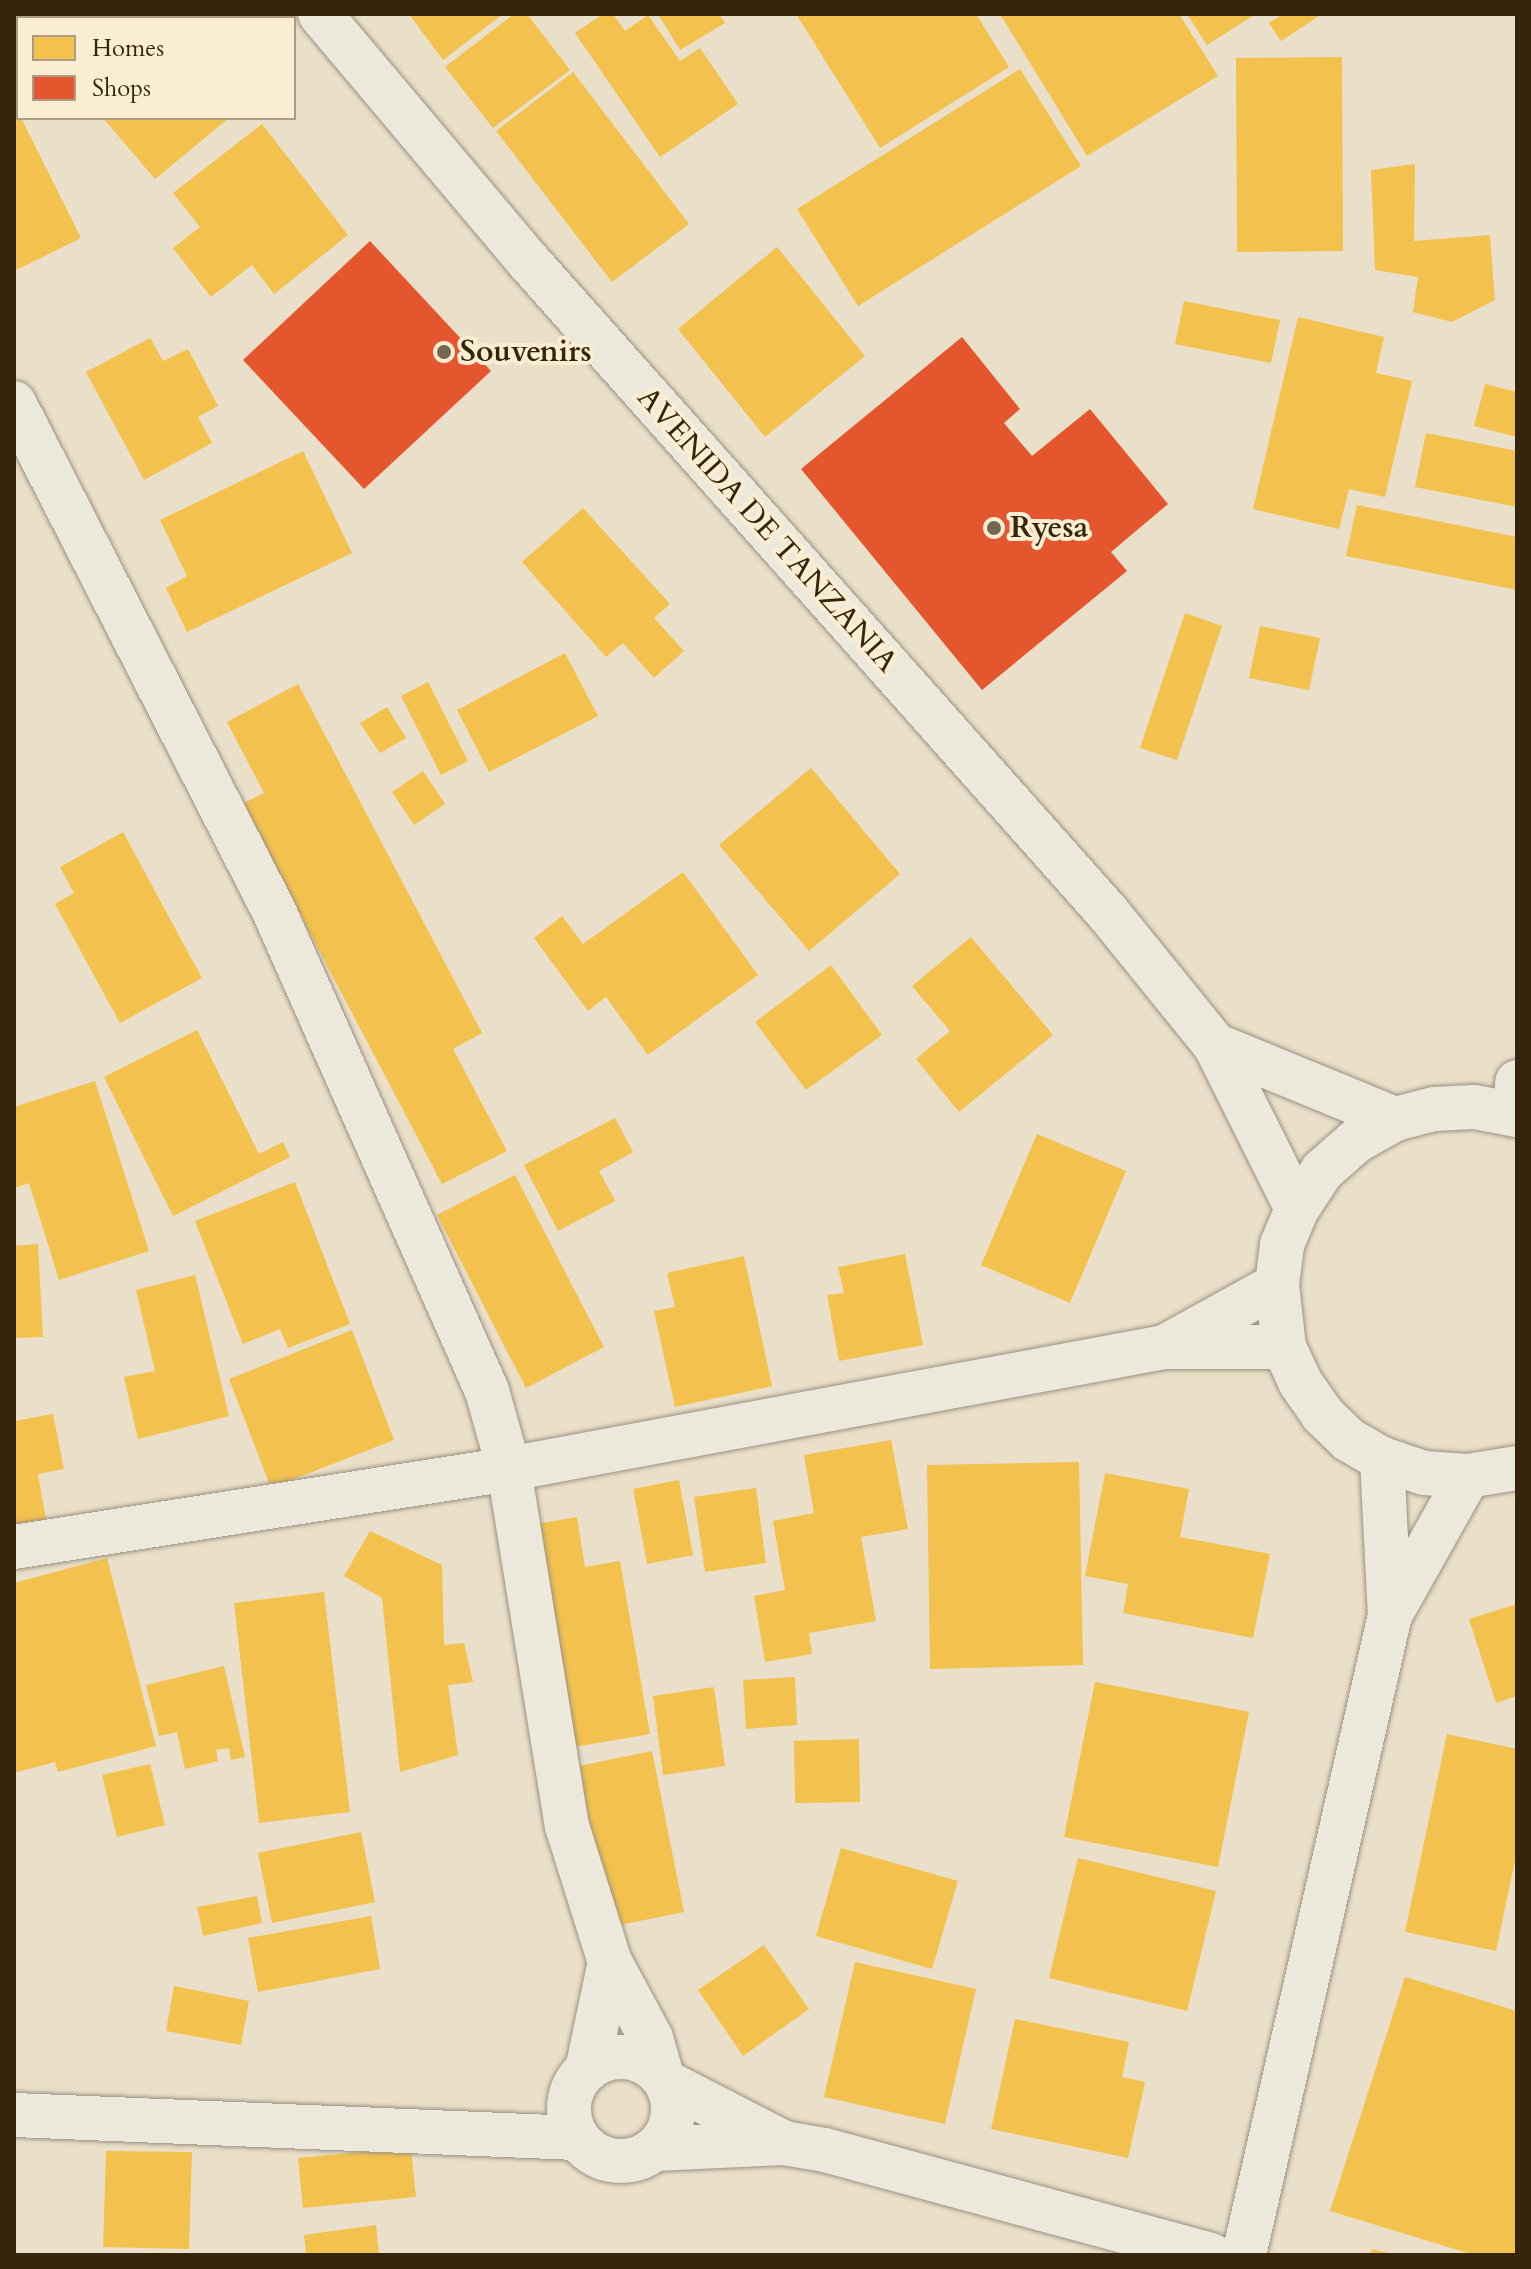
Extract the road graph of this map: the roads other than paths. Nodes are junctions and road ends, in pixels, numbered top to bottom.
1 (320, 14) edge
2 (14, 403) edge
3 (1215, 1045) junction
4 (1516, 1103) edge
5 (1395, 1119) junction
6 (1297, 1209) junction
7 (1277, 1285) junction
8 (1164, 1347) junction
9 (1284, 1347) junction
10 (1382, 1459) junction
11 (1517, 1468) edge
12 (509, 1469) junction
13 (1468, 1476) junction
14 (14, 1547) edge
15 (1390, 1615) junction
16 (610, 1962) junction
17 (587, 2070) junction
18 (664, 2078) junction
19 (14, 2115) edge
20 (577, 2138) junction
21 (784, 2143) junction
22 (655, 2149) junction
23 (1211, 2255) edge
24 (1244, 2255) edge

1 - 3 street, AVENIDA DE TANZANIA
2 - 12 street
3 - 5 street, AVENIDA DE TANZANIA
3 - 6 street, AVENIDA DE TANZANIA
4 - 5 street
5 - 6 street
6 - 7 street
7 - 8 street
7 - 9 street
8 - 9 street
8 - 12 street
9 - 10 street
10 - 13 street
10 - 15 street
11 - 13 street
12 - 14 street
12 - 16 street
13 - 15 street
15 - 24 street
16 - 17 street
16 - 18 street
17 - 18 street
17 - 20 street
18 - 21 street
18 - 22 street
19 - 20 street
20 - 22 street
21 - 22 street
21 - 23 street

